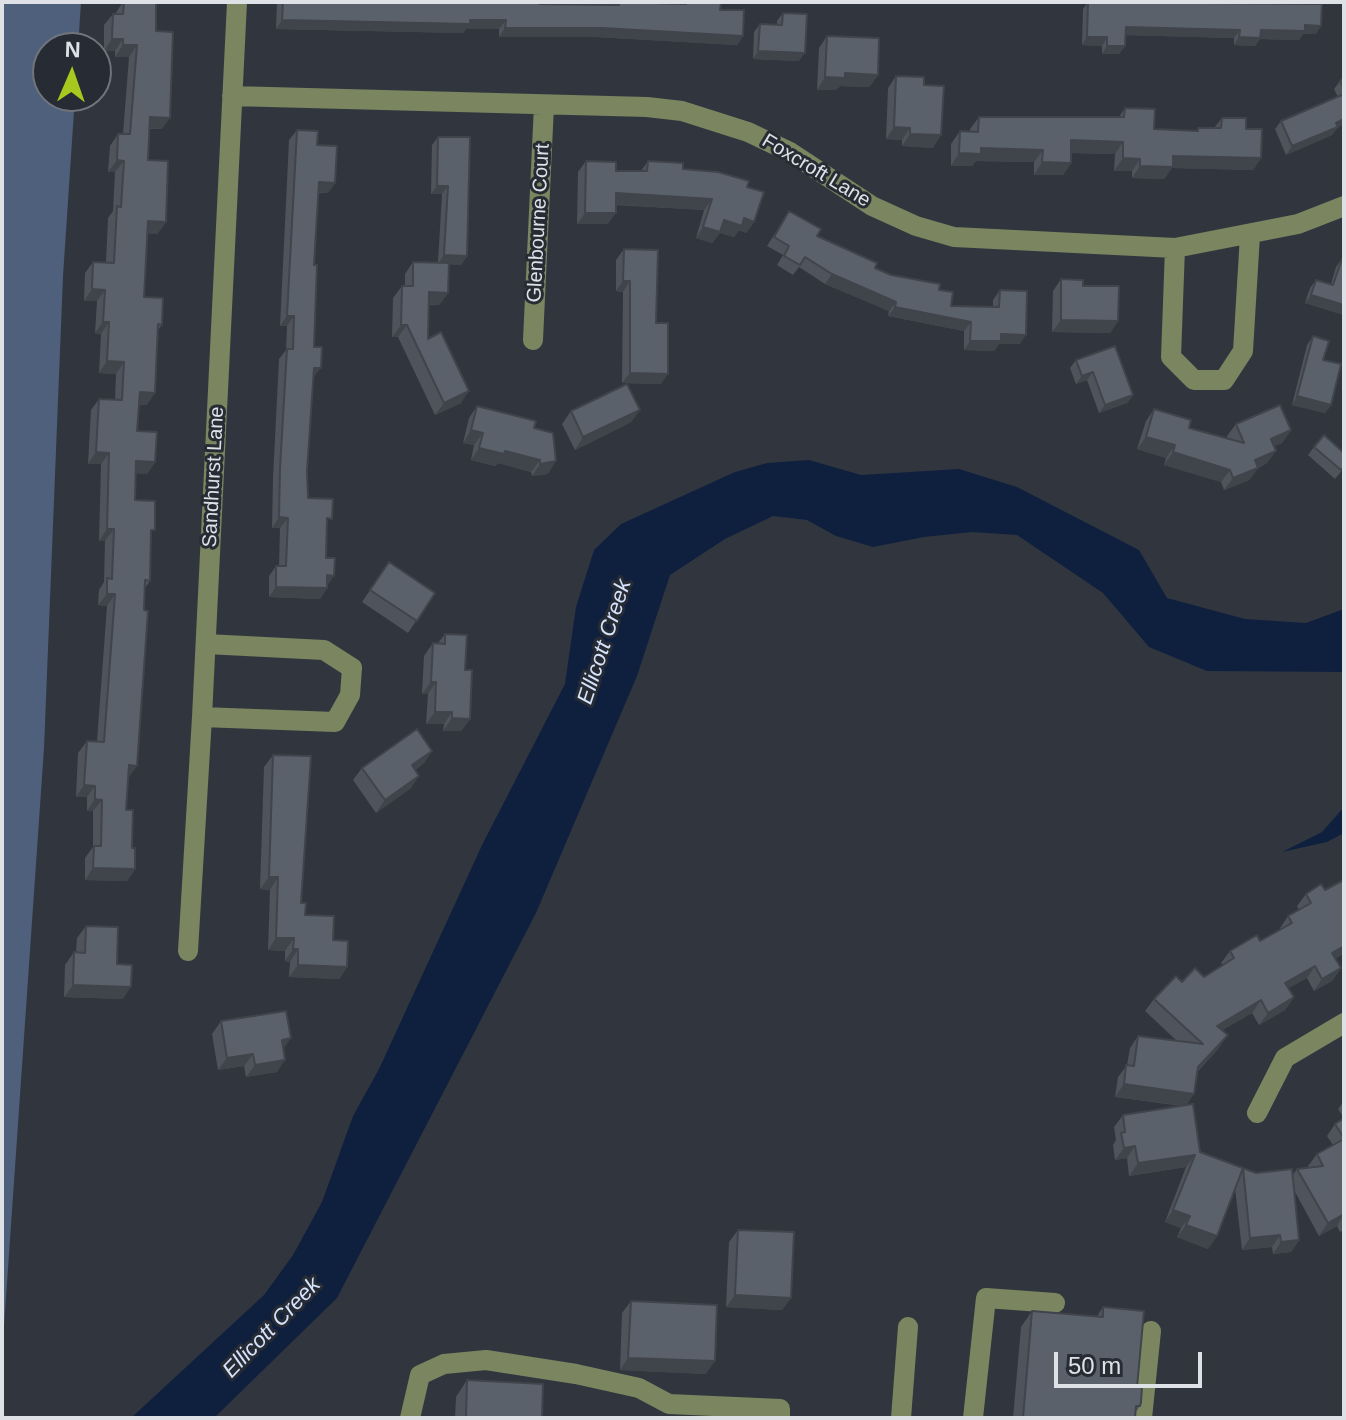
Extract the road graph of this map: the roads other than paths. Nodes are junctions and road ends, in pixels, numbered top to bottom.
1 (237, 2) edge
2 (232, 96) junction
3 (544, 105) junction
4 (1344, 206) edge
5 (1250, 235) junction
6 (1175, 248) junction
7 (533, 340) dead end
8 (206, 644) junction
9 (202, 717) junction
10 (188, 951) dead end
11 (1344, 1023) edge
12 (1257, 1113) dead end
13 (1055, 1303) dead end
14 (908, 1327) dead end
15 (1151, 1331) dead end
16 (410, 1418) edge
17 (780, 1418) edge
18 (901, 1418) edge
19 (973, 1418) edge
20 (1142, 1418) edge

1 - 2 street, Sandhurst Lane
2 - 3 street, Foxcroft Lane
2 - 8 street, Sandhurst Lane
3 - 6 street, Foxcroft Lane
3 - 7 street, Glenbourne Court
4 - 5 street, Foxcroft Lane
5 - 6 street, Foxcroft Lane
5 - 6 street
8 - 9 street, Sandhurst Lane
8 - 9 street
9 - 10 street, Sandhurst Lane
11 - 12 street
13 - 19 street
14 - 18 street
15 - 20 street
16 - 17 street

